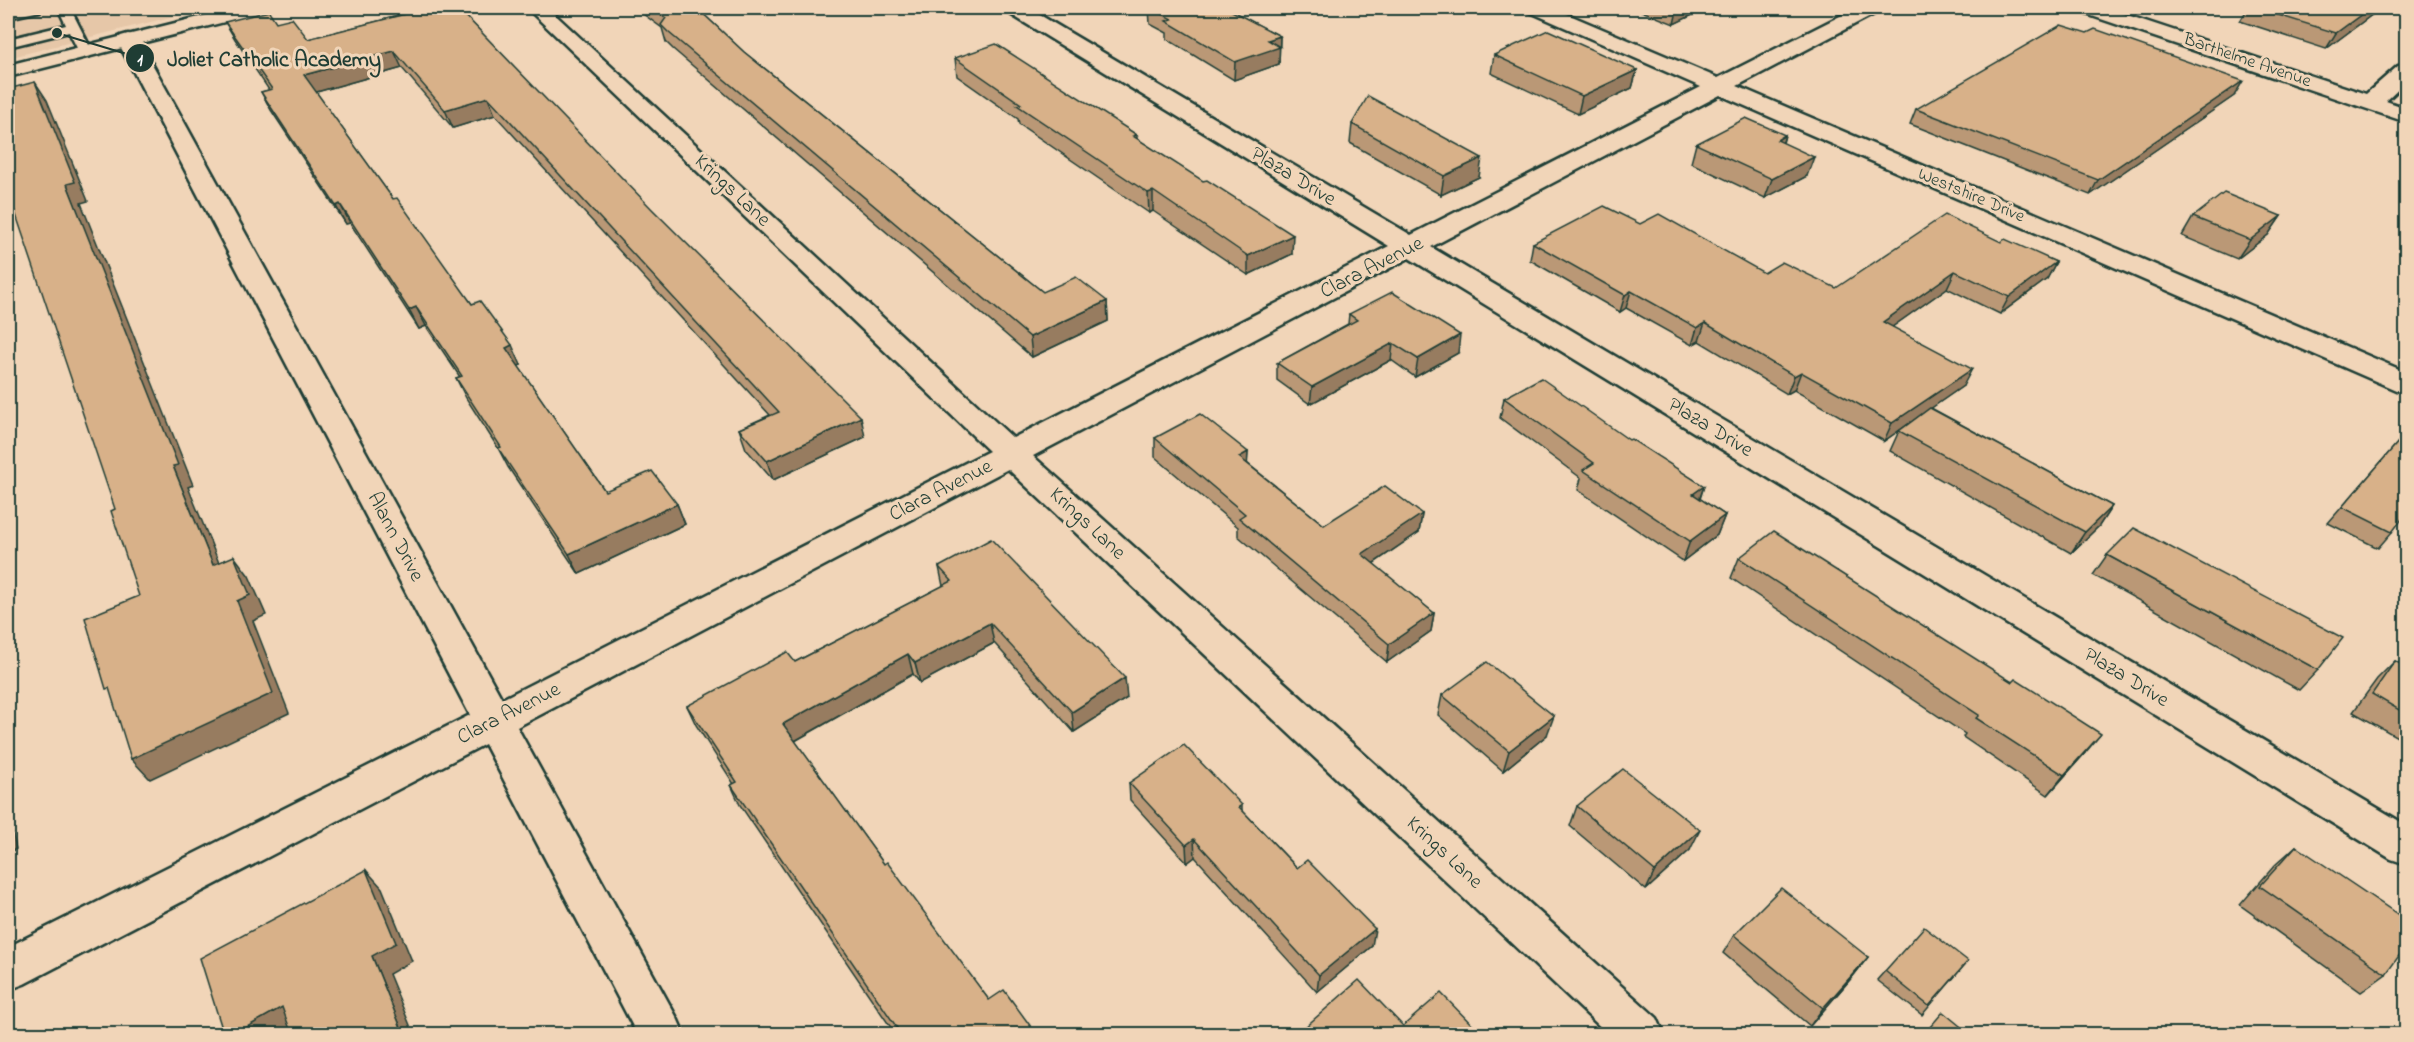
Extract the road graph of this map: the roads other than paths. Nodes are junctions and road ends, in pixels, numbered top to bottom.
1 (35, 8) edge
2 (64, 8) edge
3 (257, 8) edge
4 (537, 8) edge
5 (1014, 8) edge
6 (1537, 8) edge
7 (1871, 8) edge
8 (2087, 8) edge
9 (8, 14) edge
10 (73, 27) junction
11 (128, 40) junction
12 (8, 43) edge
13 (85, 51) junction
14 (8, 71) edge
15 (2406, 71) edge
16 (1720, 87) junction
17 (2370, 103) junction
18 (2406, 115) edge
19 (1411, 248) junction
20 (2406, 383) edge
21 (1011, 454) junction
22 (494, 721) junction
23 (2406, 846) edge
24 (8, 969) edge
25 (661, 1035) edge
26 (1641, 1035) edge

1 - 9 lane
2 - 10 lane
3 - 11 street
4 - 21 street, Krings Lane
5 - 19 street, Plaza Drive
6 - 16 street, Westshire Drive
7 - 16 street, Clara Avenue
8 - 17 street, Barthelme Avenue
10 - 12 lane
10 - 13 lane
11 - 13 street
11 - 22 street, Alann Drive
13 - 14 street
15 - 17 street
16 - 19 street, Clara Avenue
16 - 20 street, Westshire Drive
17 - 18 street, Barthelme Avenue
19 - 21 street, Clara Avenue
19 - 23 street, Plaza Drive
21 - 22 street, Clara Avenue
21 - 26 street, Krings Lane
22 - 24 street, Clara Avenue
22 - 25 street, Alann Drive

